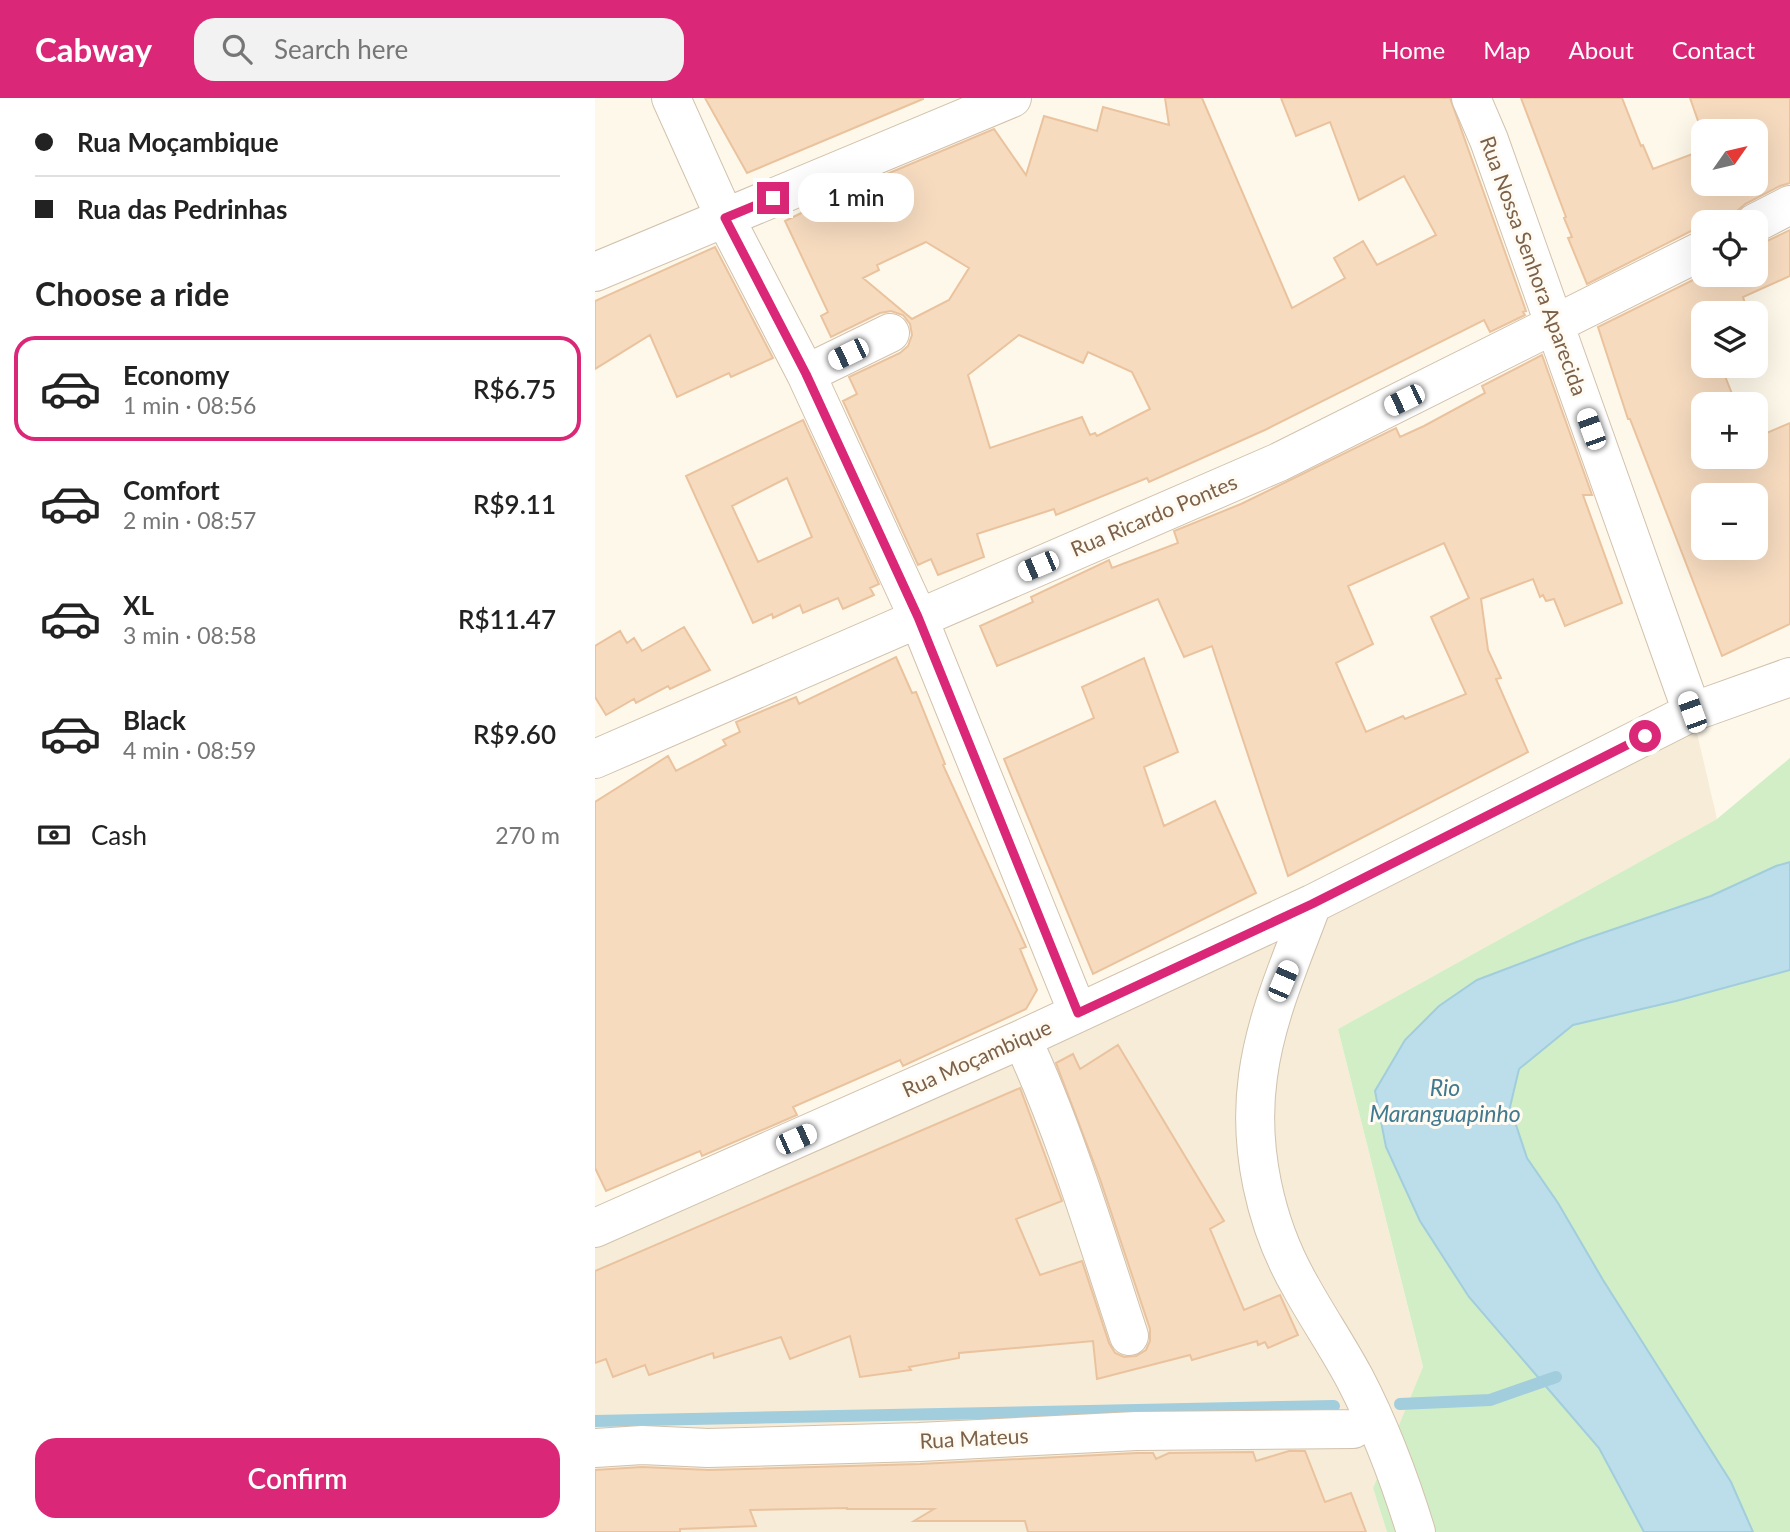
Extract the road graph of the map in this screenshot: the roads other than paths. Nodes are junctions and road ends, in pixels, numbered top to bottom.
1 (671, 98) edge
2 (1012, 98) edge
3 (1471, 98) edge
4 (1790, 205) edge
5 (1768, 216) edge
6 (725, 218) junction
7 (1691, 256) edge
8 (595, 272) edge
9 (1554, 326) junction
10 (890, 333) dead end
11 (806, 374) junction
12 (918, 617) junction
13 (1790, 677) edge
14 (1692, 712) junction
15 (595, 759) edge
16 (1312, 904) junction
17 (1078, 1013) junction
18 (1022, 1039) junction
19 (595, 1228) edge
20 (1129, 1336) dead end
21 (1353, 1429) dead end
22 (595, 1448) edge
23 (1416, 1532) edge

1 - 6 street
2 - 6 street
3 - 9 street, Rua Nossa Senhora Aparecida
4 - 5 street
6 - 8 street
6 - 11 street
7 - 9 street, Rua Ricardo Pontes
9 - 12 street, Rua Ricardo Pontes
9 - 14 street, Rua Nossa Senhora Aparecida
10 - 11 street
11 - 12 street
12 - 15 street, Rua Ricardo Pontes
12 - 17 street
13 - 14 street, Rua Moçambique
14 - 16 street, Rua Moçambique
16 - 17 street, Rua Moçambique
16 - 23 street
17 - 18 street, Rua Moçambique
18 - 19 street, Rua Moçambique
18 - 20 street
21 - 22 street, Rua Mateus

